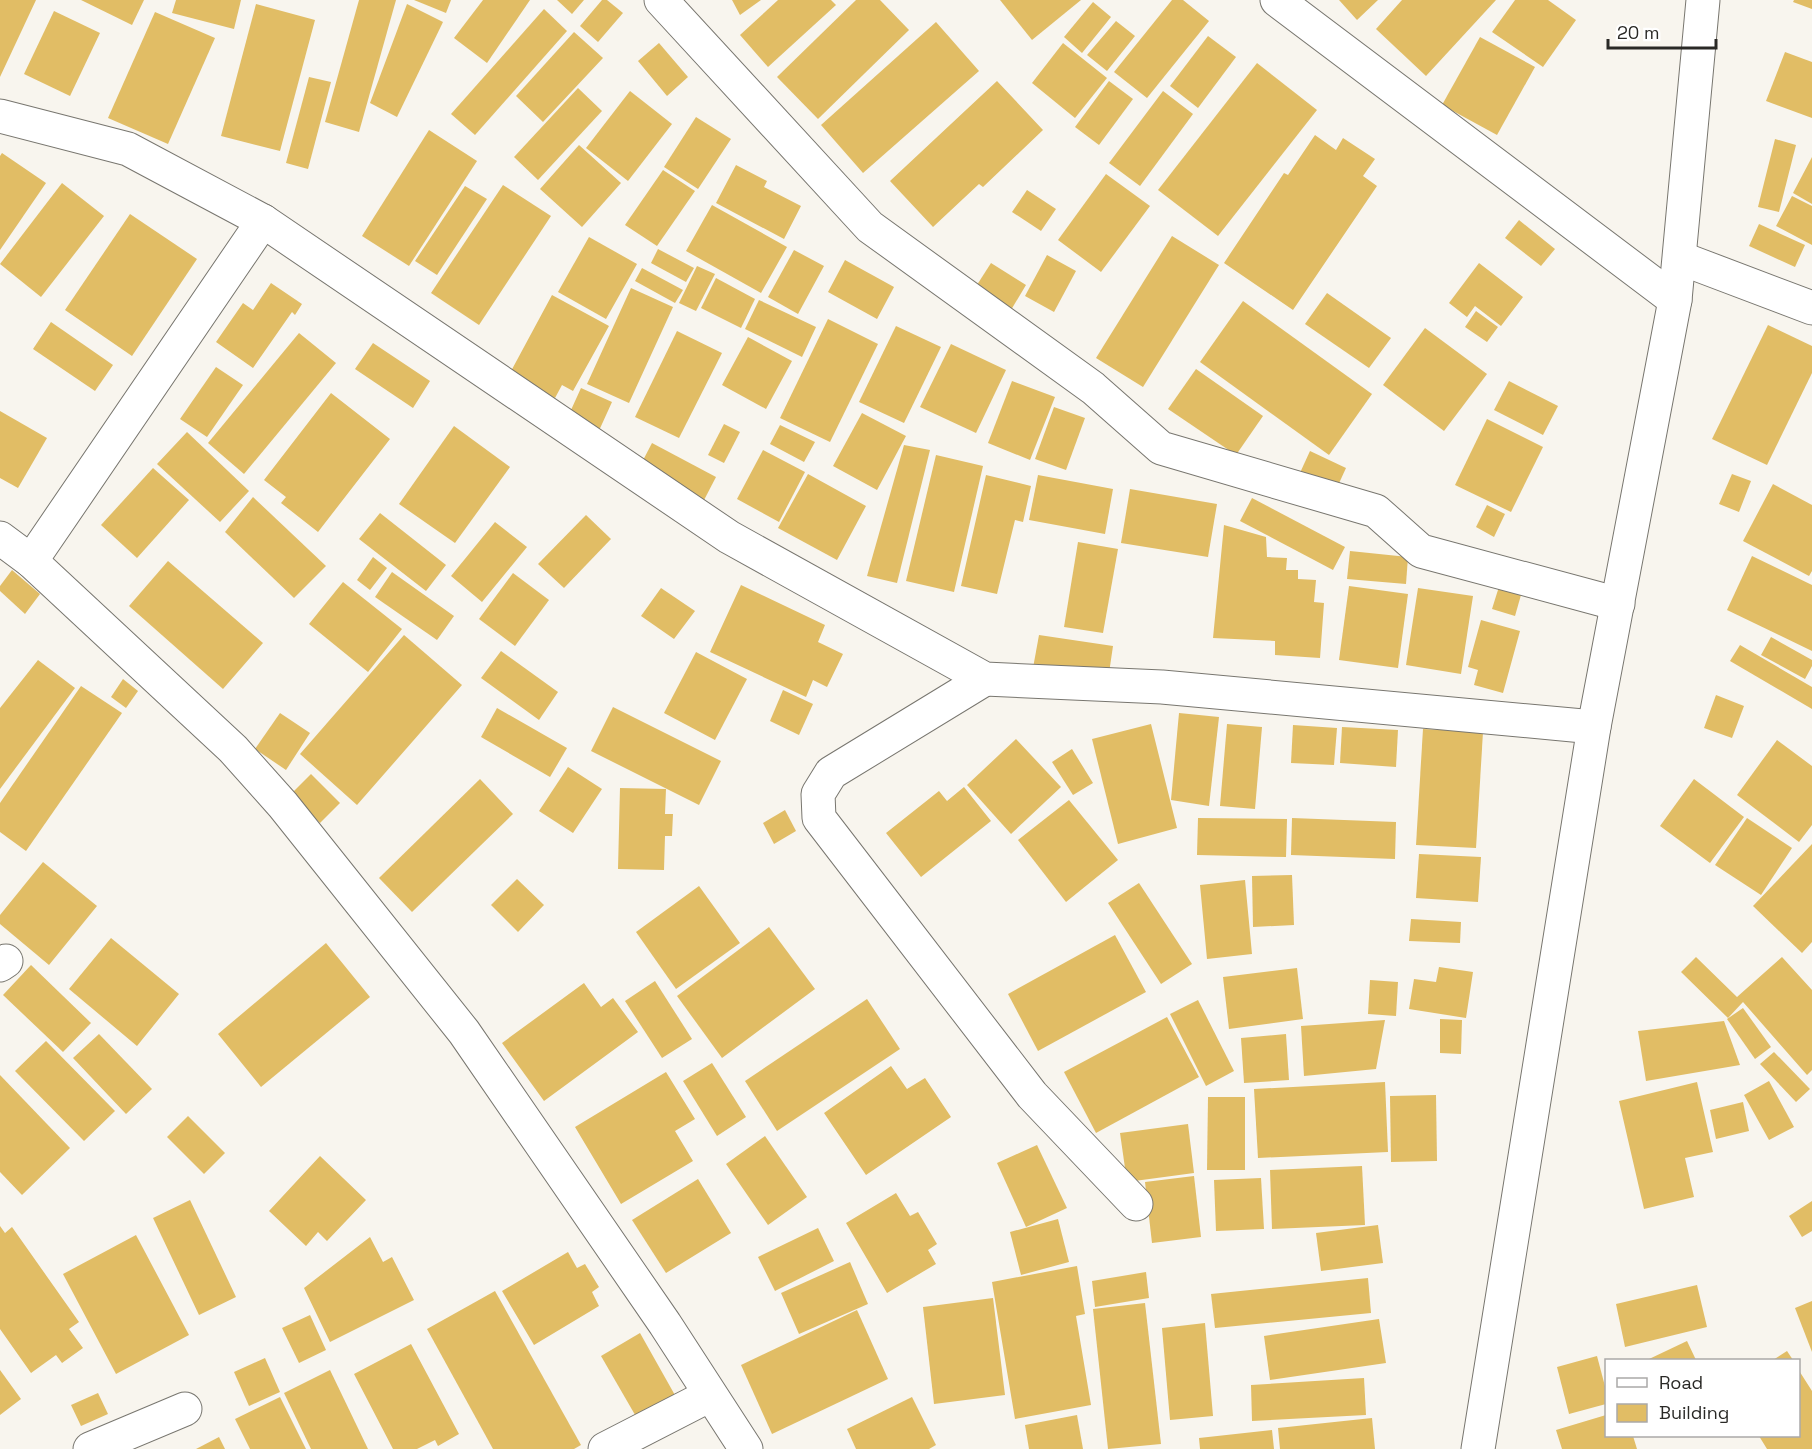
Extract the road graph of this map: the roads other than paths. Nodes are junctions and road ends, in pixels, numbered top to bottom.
1 (661, 0) edge
2 (1277, 0) edge
3 (1703, 0) edge
4 (0, 116) edge
5 (263, 221) junction
6 (1680, 258) junction
7 (1675, 300) junction
8 (1812, 308) edge
9 (0, 538) edge
10 (31, 561) junction
11 (1618, 604) junction
12 (985, 679) junction
13 (1594, 727) junction
14 (1136, 1204) dead end
15 (710, 1395) junction
16 (185, 1409) dead end
17 (90, 1449) edge
18 (605, 1449) edge
19 (746, 1449) edge
20 (1478, 1449) edge

1 - 11 street
2 - 7 street
3 - 6 street
4 - 5 street
5 - 10 street
5 - 12 street
6 - 7 street
6 - 8 street
7 - 11 street
9 - 10 street
10 - 15 street
11 - 13 street
12 - 13 street
12 - 14 street
13 - 20 street
15 - 18 street
15 - 19 street
16 - 17 street

